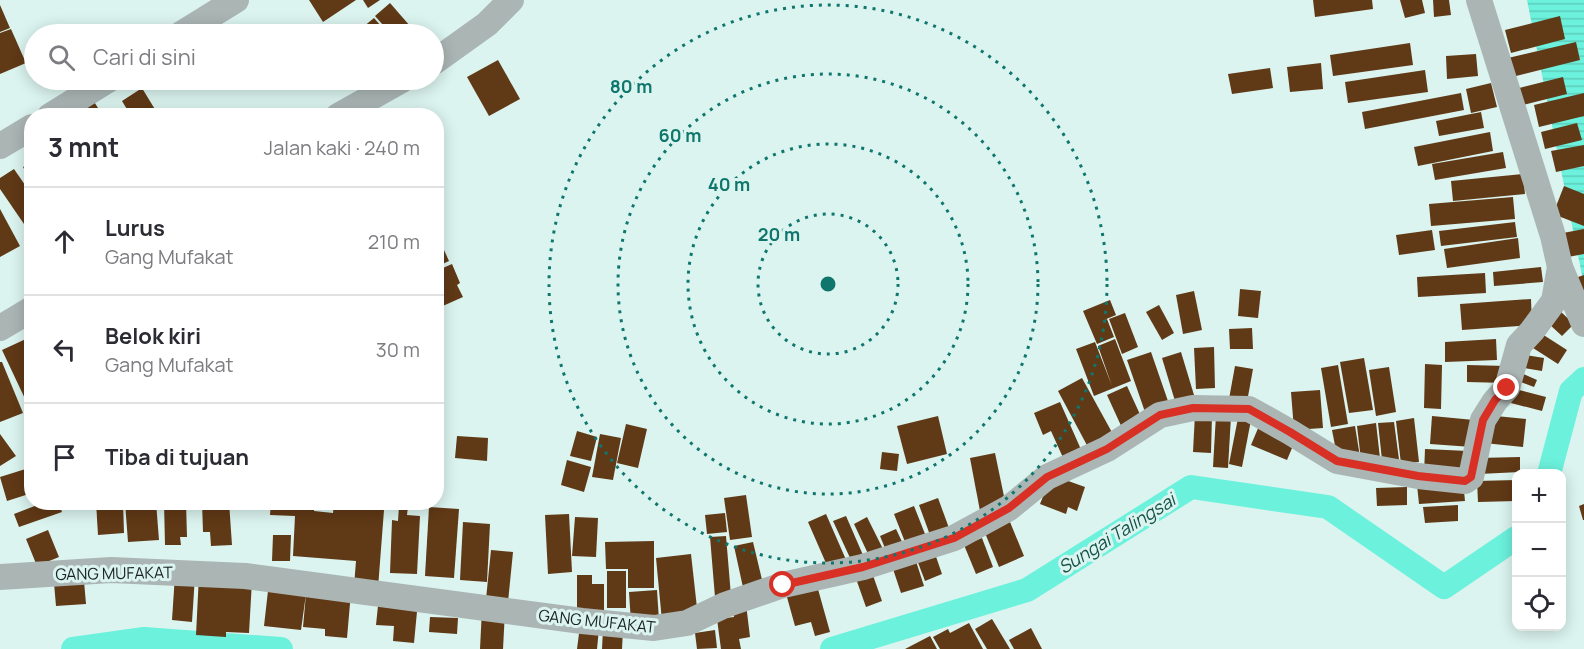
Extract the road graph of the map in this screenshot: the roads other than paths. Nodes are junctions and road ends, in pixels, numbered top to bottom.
1 (236, 0) edge
2 (511, 0) edge
3 (1479, 0) edge
4 (197, 24) edge
5 (444, 55) edge
6 (92, 90) edge
7 (385, 90) edge
8 (63, 108) edge
9 (353, 108) edge
10 (24, 132) edge
11 (0, 147) edge
12 (1564, 274) junction
13 (24, 314) edge
14 (1584, 324) edge
15 (0, 328) edge
16 (0, 577) edge

1 - 4 street
2 - 5 street
3 - 12 street
6 - 8 street
7 - 9 street
10 - 11 street
12 - 14 street
12 - 16 street, GANG MUFAKAT
13 - 15 street

